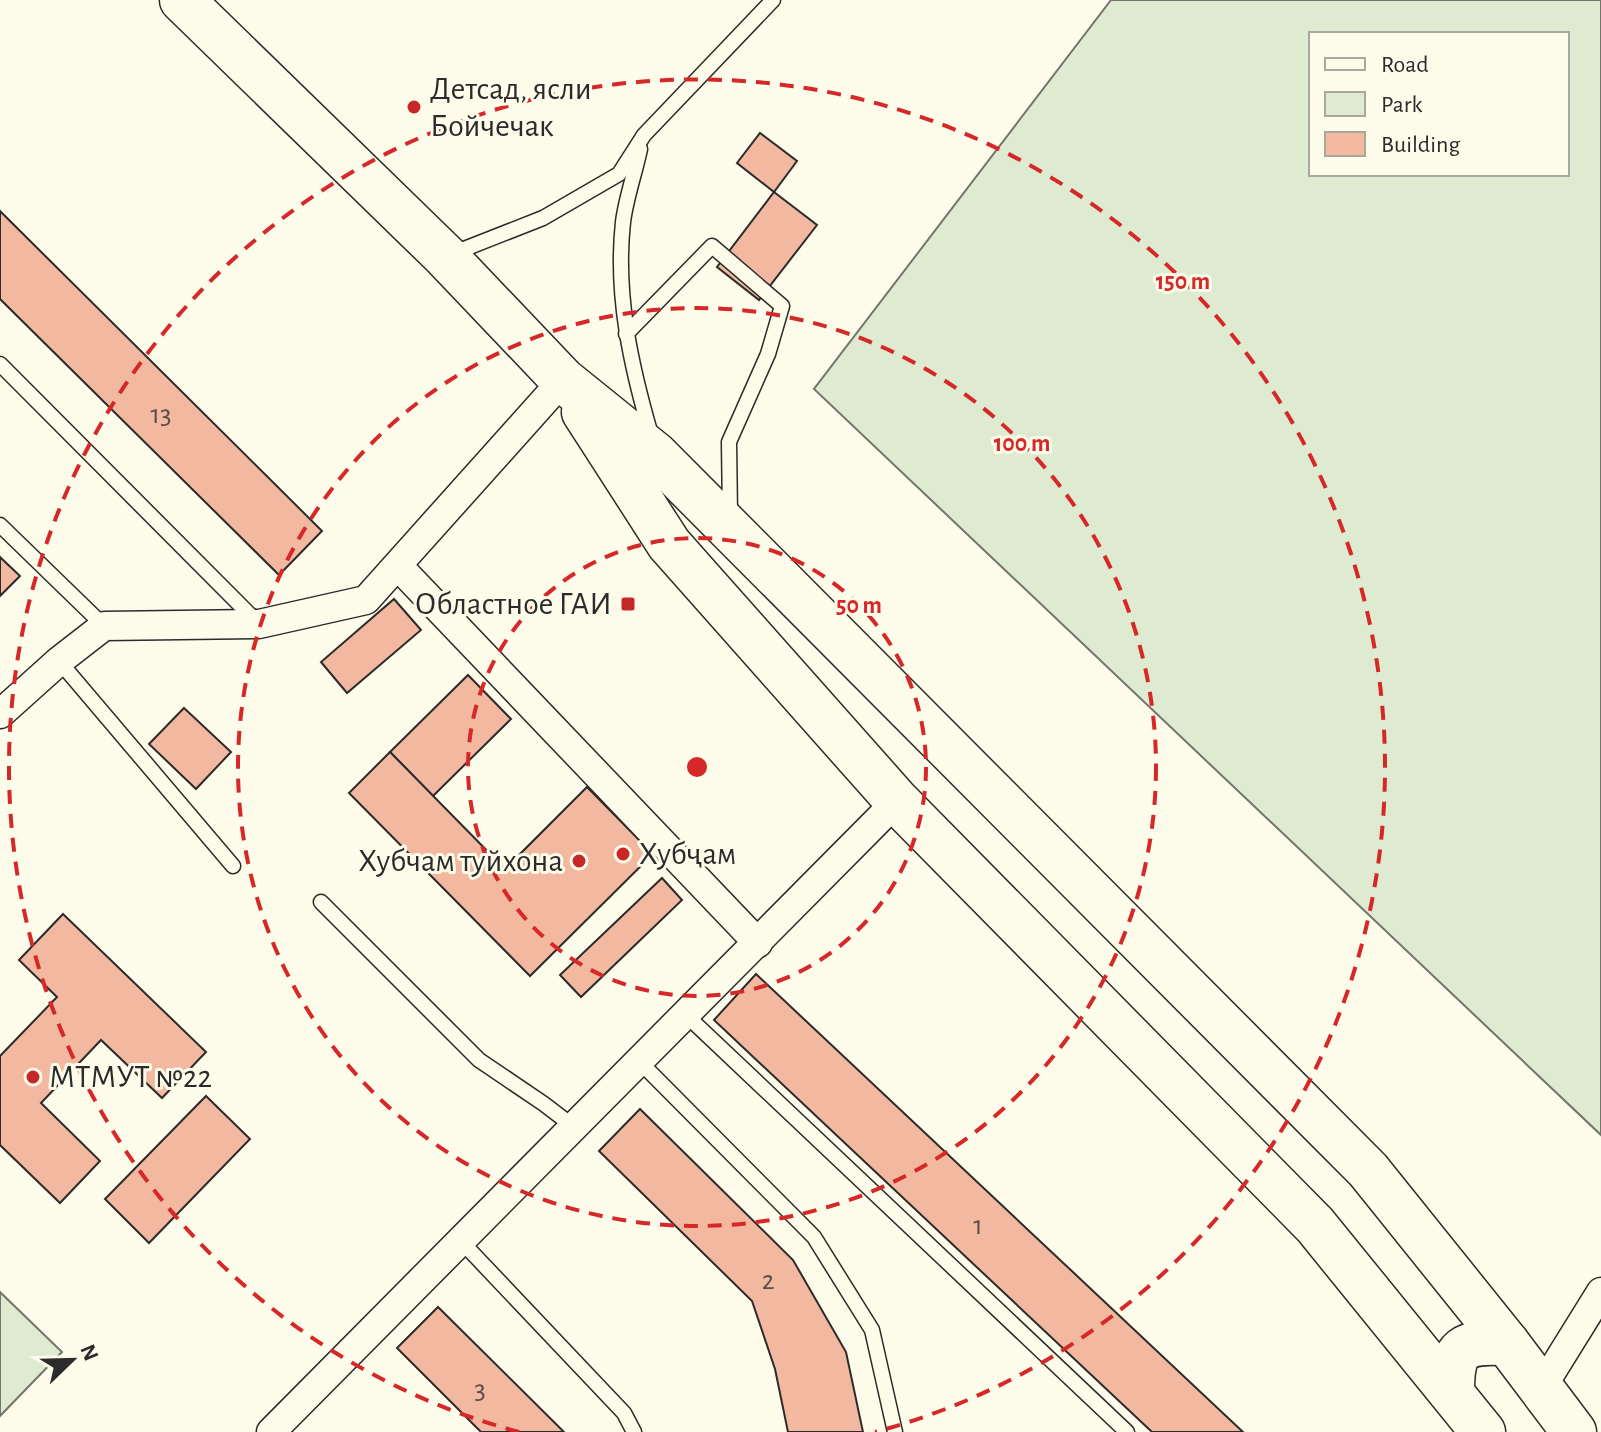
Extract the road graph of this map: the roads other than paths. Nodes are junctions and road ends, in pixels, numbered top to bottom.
1 (182, 0) edge
2 (773, 0) edge
3 (644, 135) junction
4 (445, 256) junction
5 (626, 334) junction
6 (0, 364) edge
7 (563, 380) junction
8 (656, 455) junction
9 (0, 525) edge
10 (731, 532) junction
11 (398, 566) junction
12 (259, 624) junction
13 (104, 626) junction
14 (59, 661) junction
15 (0, 714) edge
16 (897, 801) junction
17 (233, 866) dead end
18 (321, 902) dead end
19 (758, 943) junction
20 (686, 1015) junction
21 (639, 1061) junction
22 (574, 1127) junction
23 (461, 1241) junction
24 (1601, 1292) edge
25 (1507, 1343) junction
26 (1542, 1387) junction
27 (1452, 1392) junction
28 (271, 1432) edge
29 (634, 1432) edge
30 (895, 1432) edge
31 (1127, 1432) edge
32 (1483, 1432) edge
33 (1574, 1432) edge

1 - 4 highway
2 - 3 lane
3 - 4 lane
3 - 5 lane
4 - 7 highway
5 - 8 lane
5 - 10 lane
6 - 12 lane
7 - 8 highway
7 - 11 street
7 - 16 highway
8 - 10 highway
9 - 13 lane
10 - 25 highway
11 - 12 street
11 - 19 street
12 - 13 street
13 - 14 street
14 - 15 street
14 - 17 lane
16 - 19 street
16 - 27 highway
18 - 22 lane
19 - 20 street
20 - 21 street
20 - 31 lane
21 - 22 street
21 - 30 lane
22 - 23 street
23 - 28 street
23 - 29 lane
24 - 26 street
25 - 26 highway
25 - 27 highway
26 - 33 highway
27 - 32 highway

